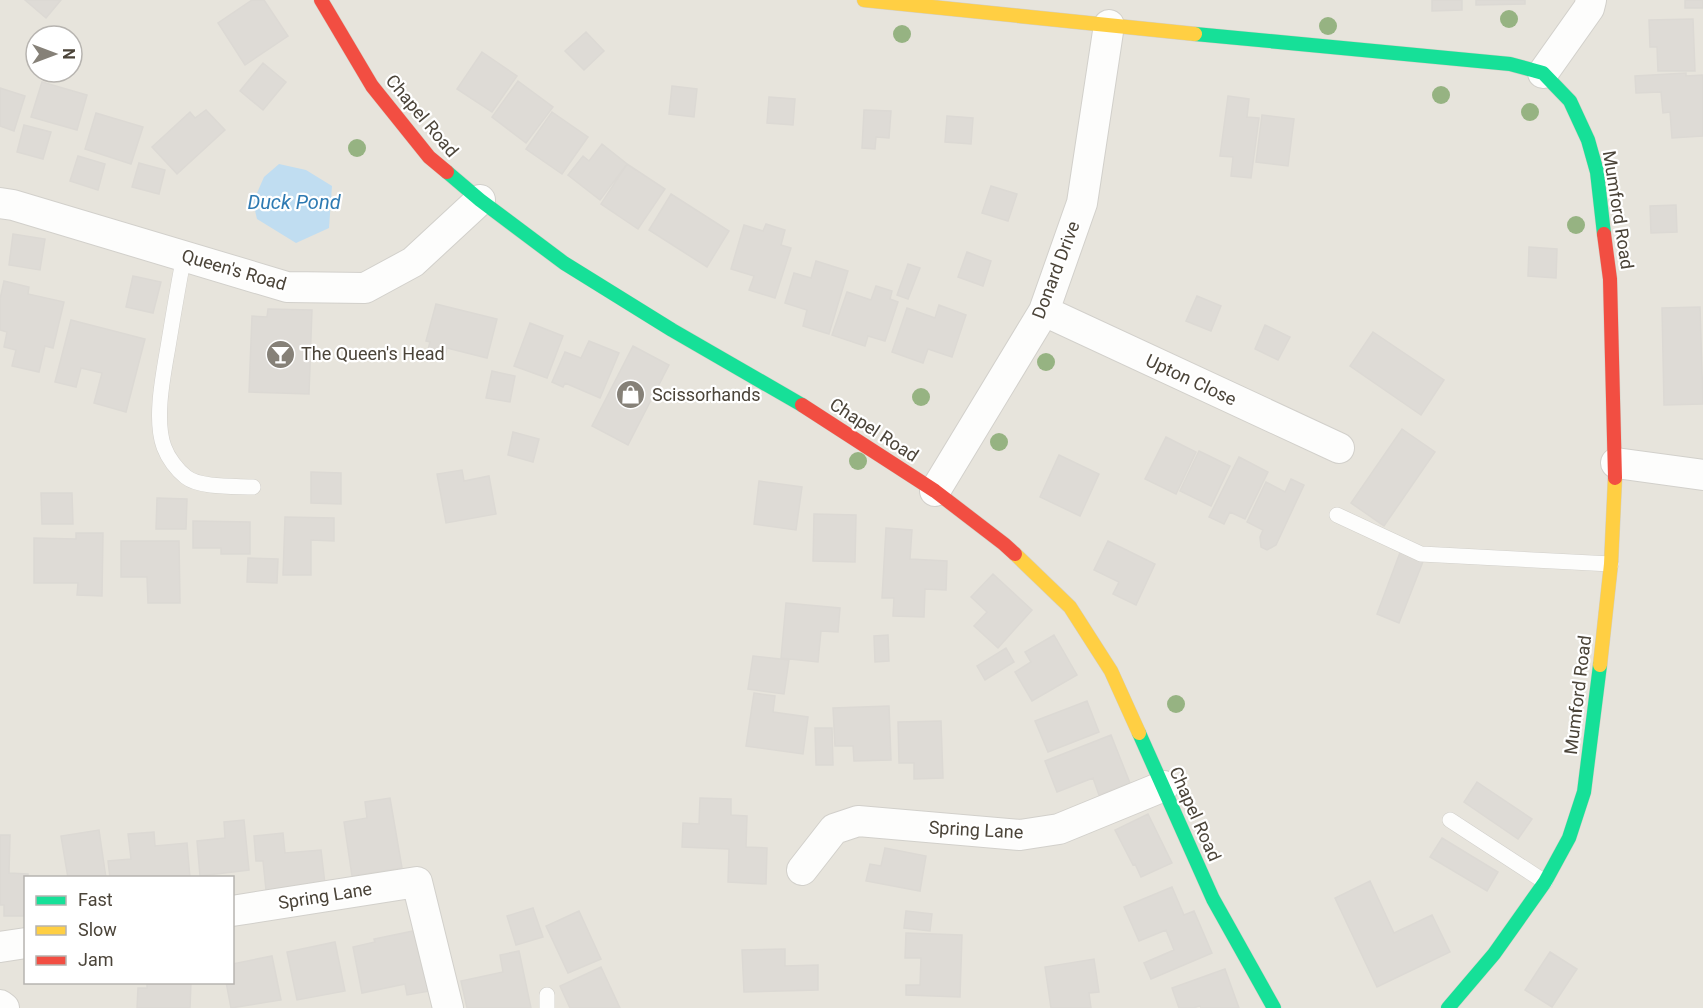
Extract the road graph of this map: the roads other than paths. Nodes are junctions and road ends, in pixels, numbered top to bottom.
1 (321, 0) edge
2 (864, 0) edge
3 (1591, 0) edge
4 (1109, 25) junction
5 (1543, 73) junction
6 (480, 200) junction
7 (0, 203) edge
8 (184, 256) junction
9 (1044, 311) junction
10 (1339, 448) dead end
11 (1616, 463) junction
12 (1703, 475) edge
13 (253, 487) dead end
14 (934, 491) junction
15 (1337, 515) dead end
16 (1611, 564) junction
17 (1164, 786) junction
18 (1450, 820) dead end
19 (802, 870) dead end
20 (1545, 882) junction
21 (234, 911) edge
22 (24, 943) edge
23 (0, 947) edge
24 (0, 1005) edge
25 (4, 1008) edge
26 (448, 1008) edge
27 (1274, 1008) edge
28 (1448, 1008) edge

1 - 6 street, Chapel Road
2 - 4 street
3 - 5 street
4 - 5 street
4 - 9 street, Donard Drive
5 - 11 street, Mumford Road
6 - 8 street, Queen's Road
6 - 14 street, Chapel Road
7 - 8 street, Queen's Road
8 - 13 lane
9 - 10 street, Upton Close
9 - 14 street, Donard Drive
11 - 12 street
11 - 16 street, Mumford Road
14 - 17 street, Chapel Road
15 - 16 lane
16 - 20 street, Mumford Road
17 - 19 street, Spring Lane
17 - 27 street, Chapel Road
18 - 20 lane
20 - 28 street, Mumford Road
21 - 26 street, Spring Lane
22 - 23 street
24 - 25 street

